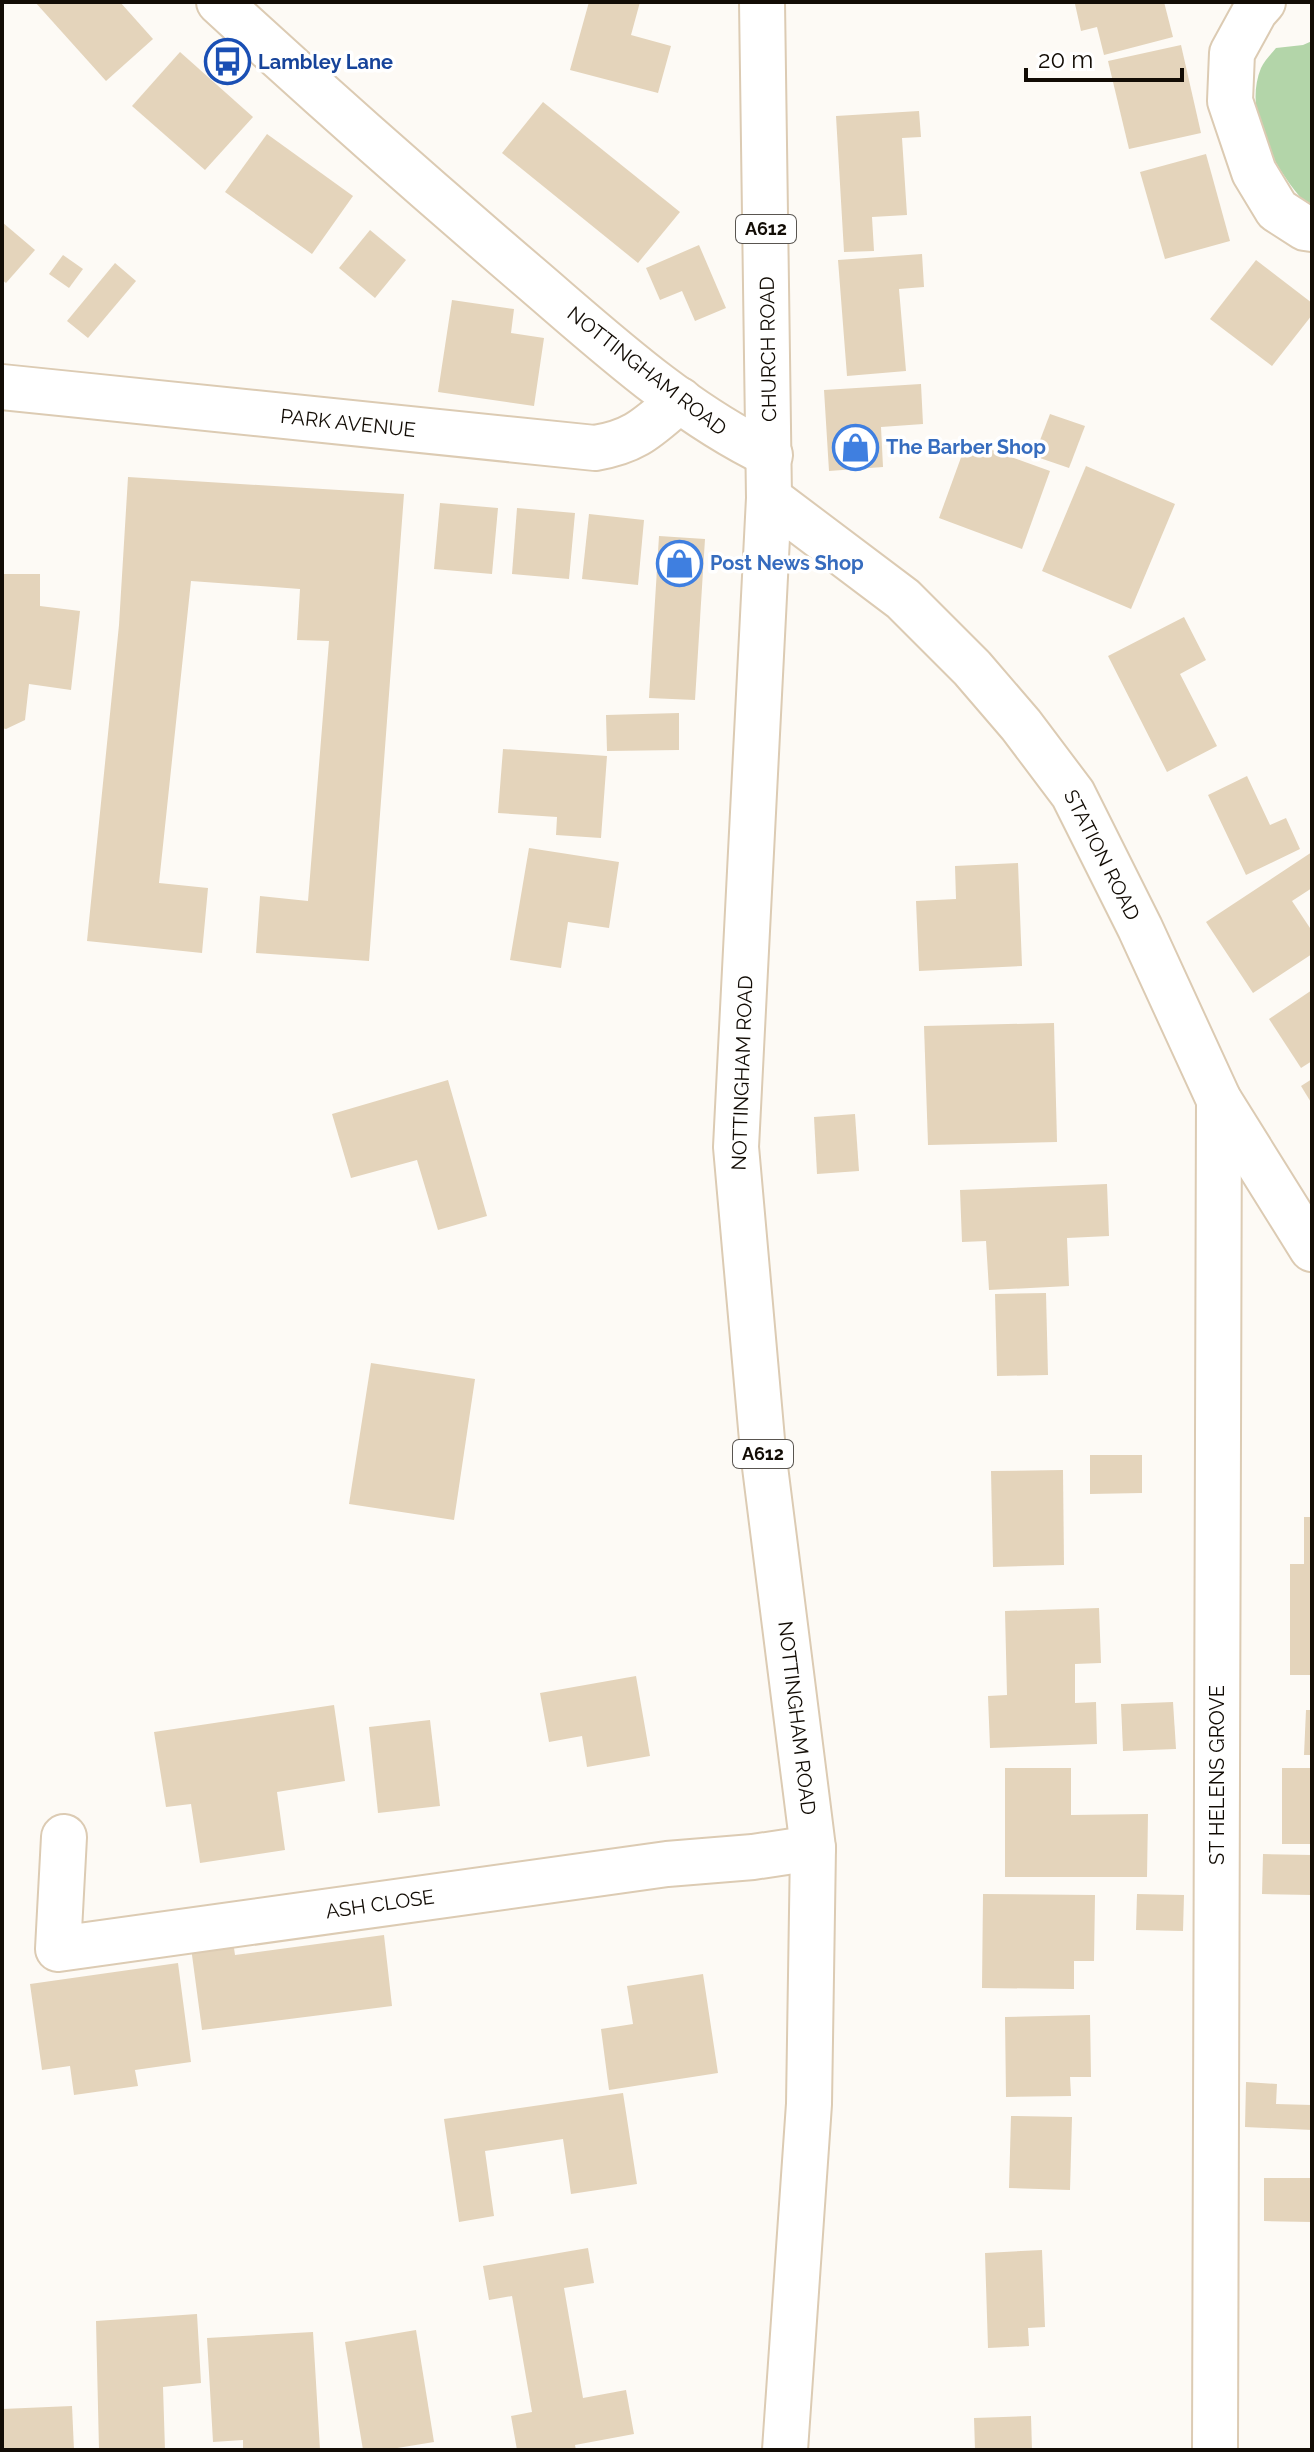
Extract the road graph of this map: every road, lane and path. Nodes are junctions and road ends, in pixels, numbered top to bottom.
1 (219, 2) edge
2 (762, 2) edge
3 (1263, 2) edge
4 (1312, 229) edge
5 (2, 387) edge
6 (680, 400) junction
7 (770, 455) junction
8 (769, 498) junction
9 (1219, 1100) junction
10 (1312, 1249) edge
11 (64, 1837) dead end
12 (813, 1848) junction
13 (785, 2450) edge
14 (1215, 2450) edge

1 - 6 street, NOTTINGHAM ROAD
2 - 7 street, CHURCH ROAD / A612
3 - 4 street
5 - 6 street, PARK AVENUE
6 - 7 street, NOTTINGHAM ROAD
7 - 8 street, NOTTINGHAM ROAD / A612
8 - 9 street, STATION ROAD
8 - 12 street, NOTTINGHAM ROAD / A612
9 - 10 street, STATION ROAD
9 - 14 street, ST HELENS GROVE
11 - 12 street, ASH CLOSE
12 - 13 street, NOTTINGHAM ROAD / A612

